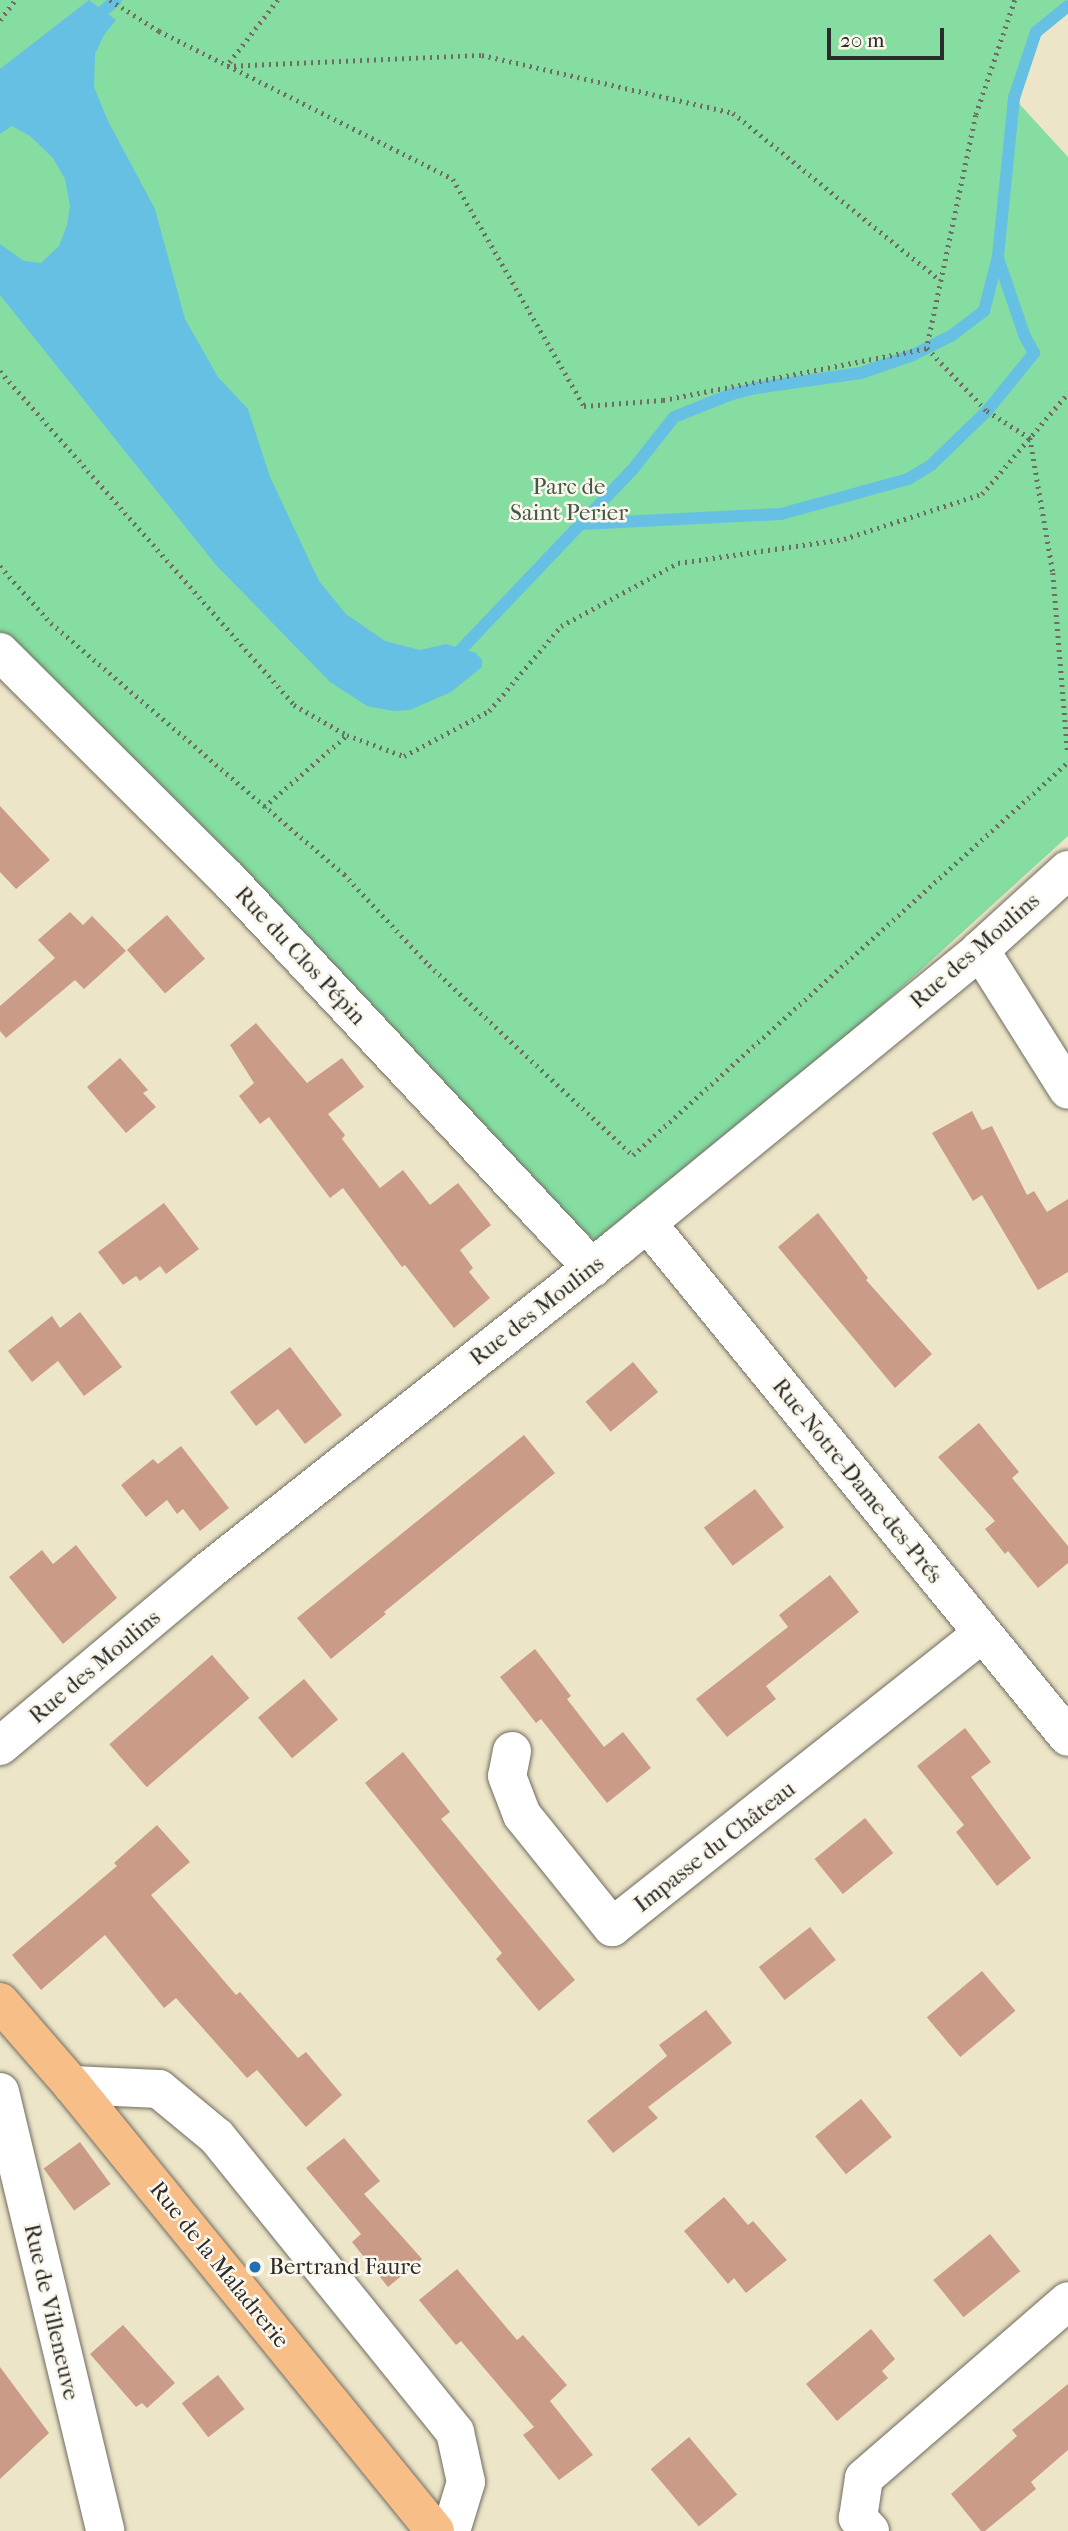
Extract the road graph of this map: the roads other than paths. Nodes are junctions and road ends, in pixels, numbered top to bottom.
1 (0, 652) edge
2 (1068, 870) edge
3 (980, 950) junction
4 (1068, 1090) edge
5 (647, 1223) junction
6 (592, 1268) junction
7 (981, 1635) junction
8 (1068, 1737) edge
9 (0, 1746) edge
10 (512, 1751) dead end
11 (1, 2013) edge
12 (72, 2085) junction
13 (0, 2092) edge
14 (1068, 2301) edge
15 (105, 2531) edge
16 (435, 2531) edge
17 (452, 2531) edge
18 (870, 2531) edge

1 - 6 street, Rue du Clos Pépin
2 - 3 street, Rue des Moulins
3 - 4 street
3 - 5 street, Rue des Moulins
5 - 6 street, Rue des Moulins
5 - 7 street, Rue Notre-Dame-des-Prés
6 - 9 street, Rue des Moulins
7 - 8 street, Rue Notre-Dame-des-Prés
7 - 10 street, Impasse du Château
11 - 12 main road, Rue de la Maladrerie
12 - 16 main road, Rue de la Maladrerie
12 - 17 street
13 - 15 street, Rue de Villeneuve
14 - 18 street

